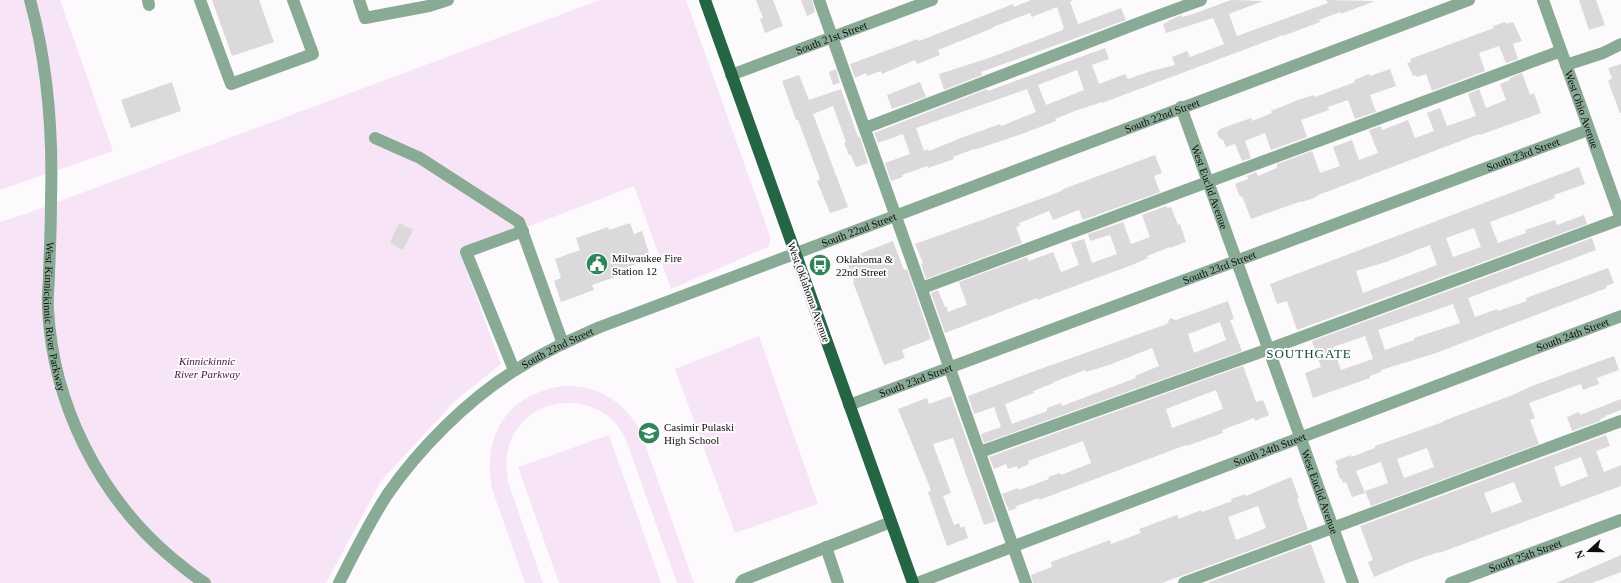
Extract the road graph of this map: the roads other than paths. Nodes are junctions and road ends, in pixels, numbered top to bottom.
1 (30, 0) edge
2 (200, 0) edge
3 (293, 0) edge
4 (359, 0) edge
5 (448, 0) edge
6 (705, 0) edge
7 (819, 0) edge
8 (932, 0) edge
9 (1201, 0) edge
10 (1468, 0) edge
11 (1543, 0) edge
12 (832, 37) junction
13 (1621, 44) edge
14 (1561, 51) junction
15 (1566, 65) junction
16 (731, 75) junction
17 (1181, 107) junction
18 (865, 128) junction
19 (1588, 130) junction
20 (375, 138) dead end
21 (1208, 181) junction
22 (896, 216) junction
23 (1621, 219) edge
24 (523, 231) junction
25 (795, 254) junction
26 (1236, 261) junction
27 (922, 288) junction
28 (1621, 316) edge
29 (563, 344) junction
30 (1269, 348) junction
31 (950, 367) junction
32 (514, 370) junction
33 (849, 405) junction
34 (1621, 421) edge
35 (1301, 437) junction
36 (980, 452) junction
37 (1621, 520) edge
38 (891, 522) junction
39 (1334, 527) junction
40 (1013, 546) junction
41 (826, 548) junction
42 (205, 583) edge
43 (339, 583) edge
44 (741, 583) edge
45 (838, 583) edge
46 (913, 583) edge
47 (917, 583) edge
48 (1026, 583) edge
49 (1184, 583) edge
50 (1353, 583) edge
51 (1451, 583) edge

1 - 42 street, West Kinnickinnic River Parkway
2 - 3 street
4 - 5 street
6 - 16 main road, West Oklahoma Avenue
7 - 12 street
8 - 12 street, South 21st Street
9 - 18 street
10 - 17 street, South 22nd Street
11 - 14 street, West Ohio Avenue
12 - 16 street, South 21st Street
12 - 18 street
13 - 15 street
14 - 15 street, West Ohio Avenue
14 - 21 street
15 - 19 street, West Ohio Avenue
16 - 25 main road, West Oklahoma Avenue
17 - 21 street, West Euclid Avenue
17 - 22 street, South 22nd Street
18 - 22 street
19 - 23 street, West Ohio Avenue
19 - 26 street, South 23rd Street
20 - 24 street
21 - 26 street, West Euclid Avenue
21 - 27 street
22 - 25 street, South 22nd Street
22 - 27 street
23 - 30 street
24 - 29 street
24 - 32 street
25 - 29 street, South 22nd Street
25 - 33 main road, West Oklahoma Avenue
26 - 30 street, West Euclid Avenue
26 - 31 street, South 23rd Street
27 - 31 street
28 - 35 street, South 24th Street
29 - 32 street, South 22nd Street
30 - 35 street, West Euclid Avenue
30 - 36 street
31 - 33 street, South 23rd Street
31 - 36 street
32 - 43 street, South 22nd Street
33 - 38 main road, West Oklahoma Avenue
34 - 39 street
35 - 39 street, West Euclid Avenue
35 - 40 street, South 24th Street
36 - 40 street
37 - 51 street, South 25th Street
38 - 41 street
38 - 46 main road, West Oklahoma Avenue
39 - 49 street
39 - 50 street, West Euclid Avenue
40 - 47 street, South 24th Street
40 - 48 street
41 - 44 street
41 - 45 street

